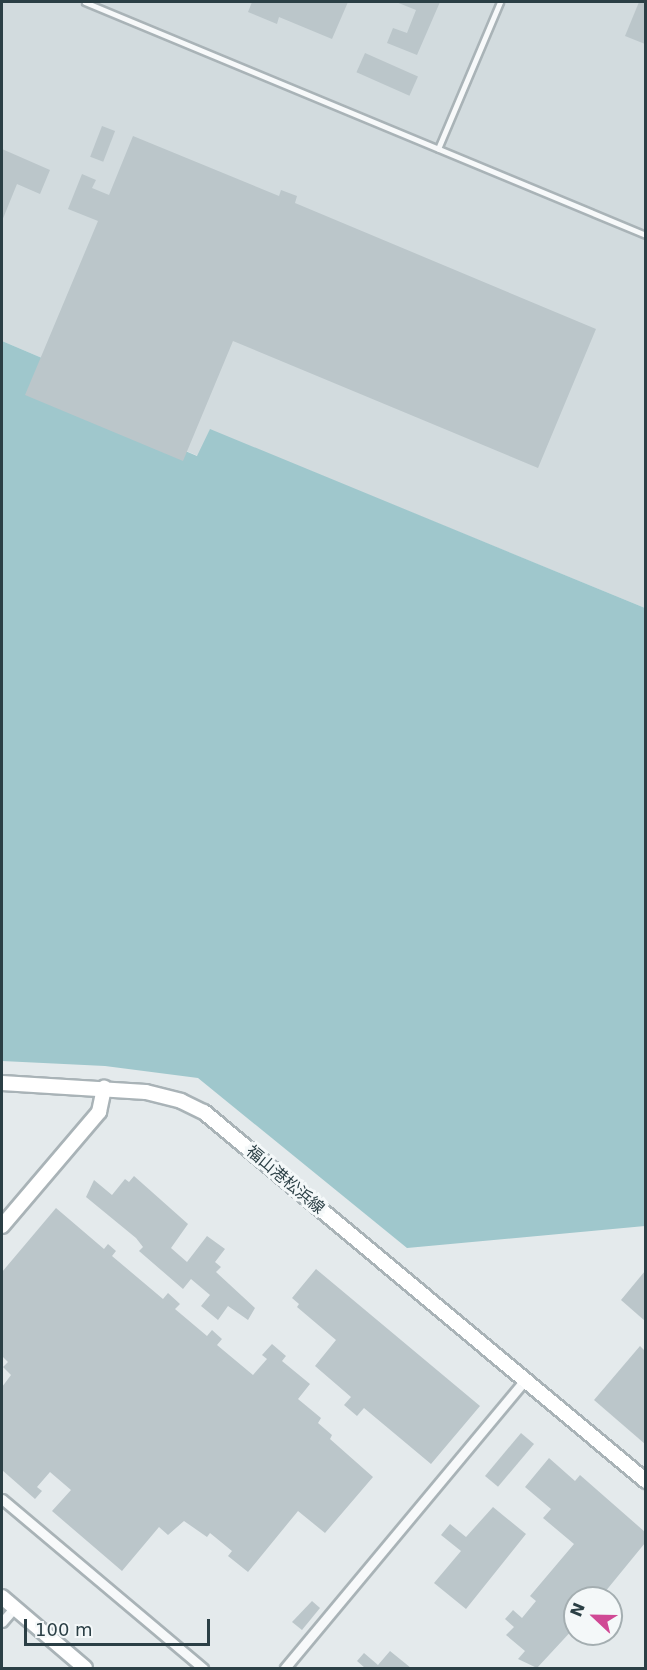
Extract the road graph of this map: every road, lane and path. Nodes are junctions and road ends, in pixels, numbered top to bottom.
1 (85, 2) edge
2 (500, 2) edge
3 (438, 149) junction
4 (645, 235) edge
5 (2, 1083) edge
6 (104, 1088) junction
7 (2, 1226) edge
8 (525, 1380) junction
9 (645, 1481) edge
10 (2, 1498) edge
11 (2, 1597) edge
12 (14, 1608) junction
13 (2, 1622) edge
14 (85, 1668) edge
15 (203, 1668) edge
16 (285, 1668) edge

1 - 3 lane
2 - 3 lane
3 - 4 lane
5 - 6 main road, 福山港松浜線
6 - 7 main road
6 - 8 main road, 福山港松浜線
8 - 9 main road, 福山港松浜線
8 - 16 street
10 - 15 street
11 - 12 main road
12 - 13 street
12 - 14 main road

